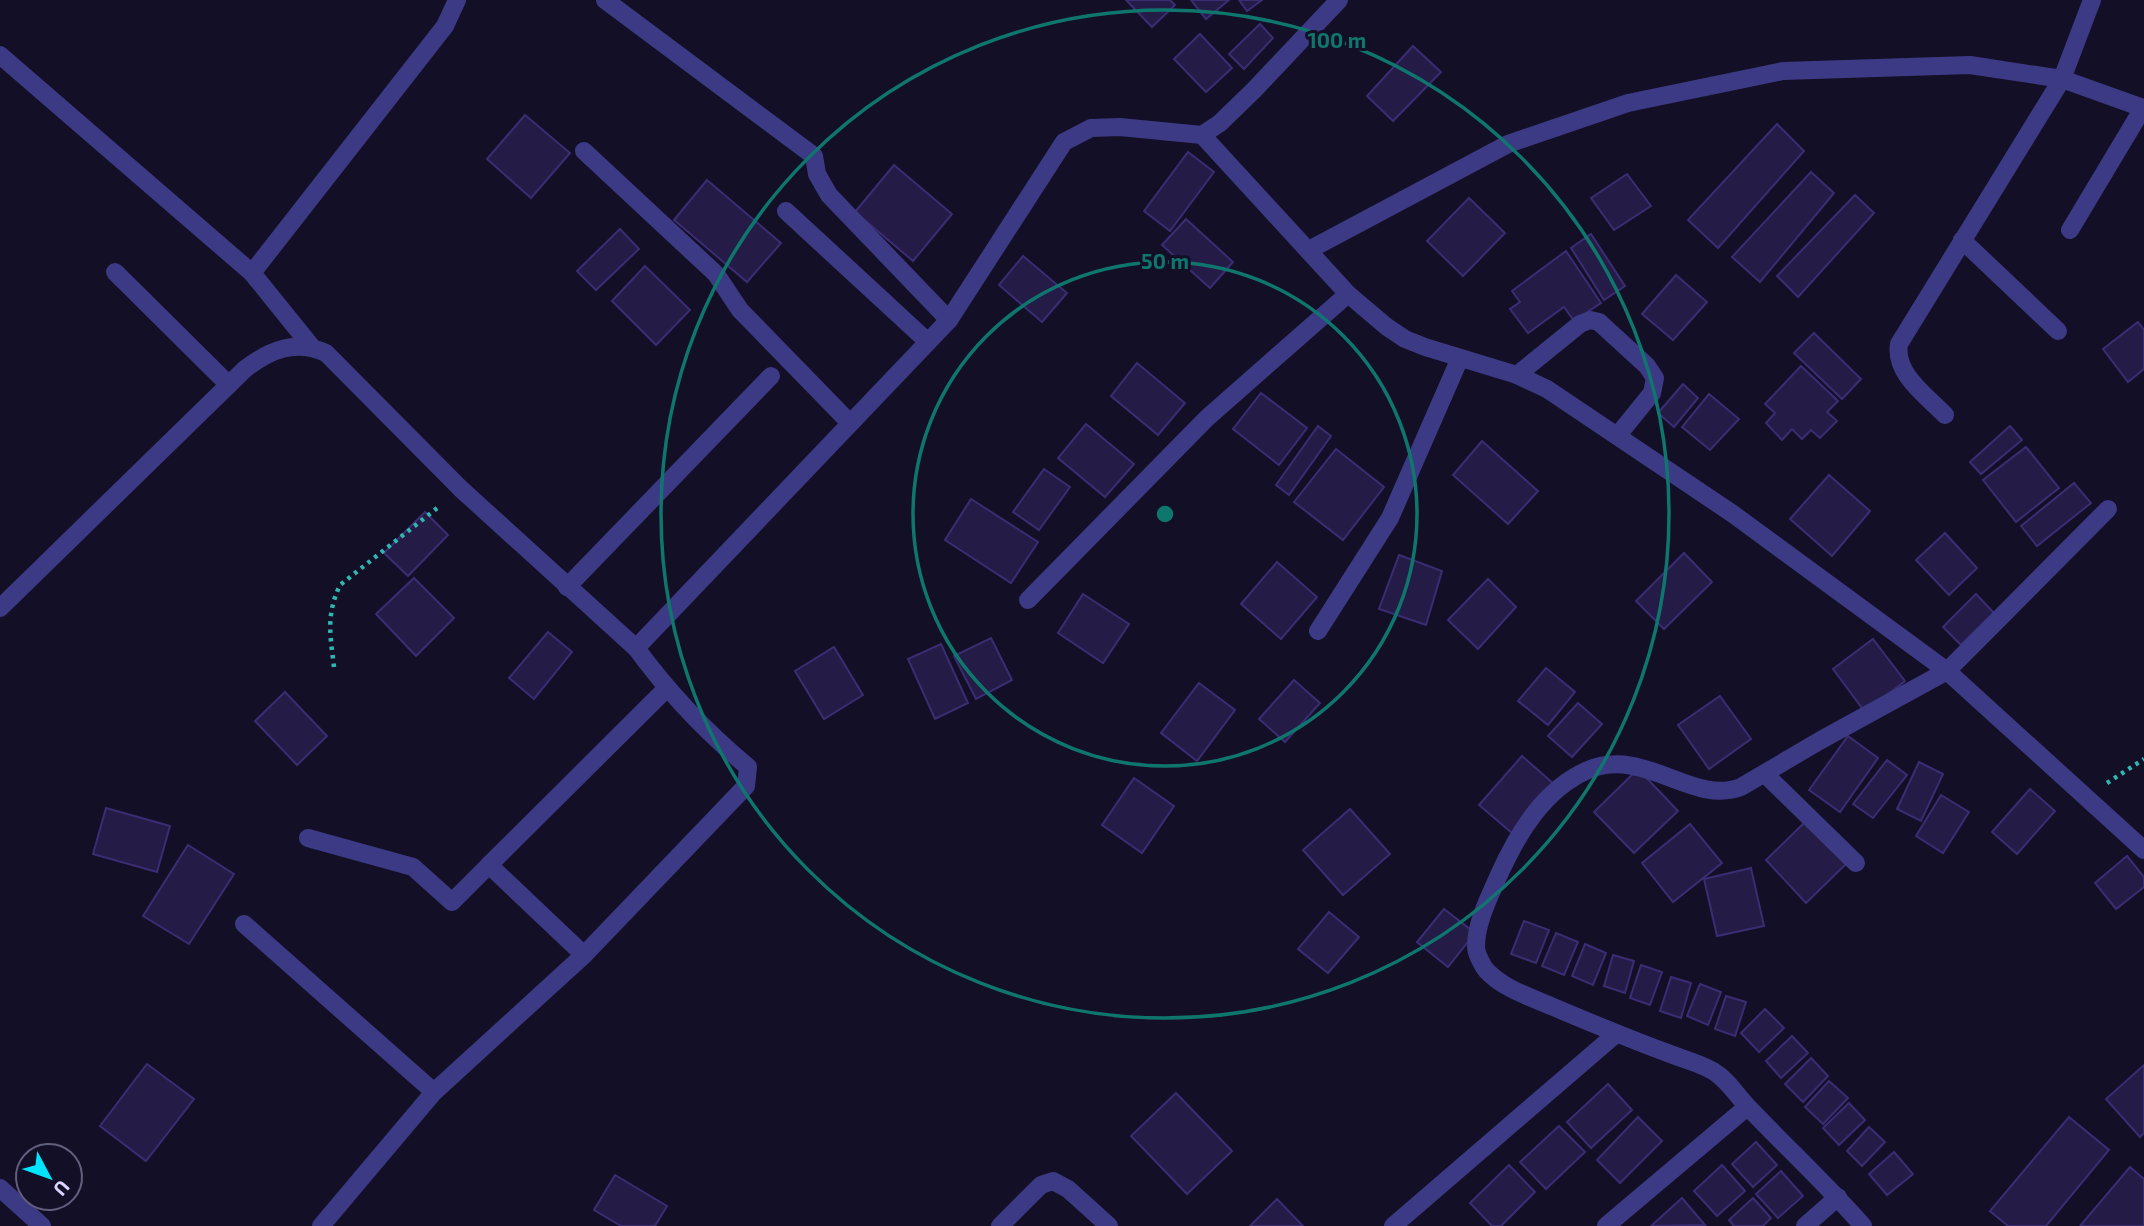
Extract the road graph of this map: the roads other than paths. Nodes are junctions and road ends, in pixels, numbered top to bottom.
1 (457, 0) edge
2 (605, 0) edge
3 (1339, 0) edge
4 (2092, 0) edge
5 (0, 55) edge
6 (2062, 79) junction
7 (1202, 135) junction
8 (584, 151) dead end
9 (786, 211) dead end
10 (2070, 230) dead end
11 (1962, 240) junction
12 (1309, 250) junction
13 (115, 272) dead end
14 (252, 273) junction
15 (1348, 294) junction
16 (949, 320) junction
17 (2058, 331) dead end
18 (928, 342) junction
19 (311, 346) junction
20 (1460, 358) junction
21 (1517, 375) junction
22 (771, 376) dead end
23 (229, 385) junction
24 (1945, 415) dead end
25 (850, 424) junction
26 (1618, 435) junction
27 (2108, 509) dead end
28 (567, 587) junction
29 (1028, 600) dead end
30 (0, 608) edge
31 (1318, 631) dead end
32 (636, 648) junction
33 (1947, 671) junction
34 (666, 689) junction
35 (1765, 774) junction
36 (308, 838) dead end
37 (2144, 850) edge
38 (1856, 863) dead end
39 (489, 865) junction
40 (244, 924) dead end
41 (584, 955) junction
42 (1616, 1034) junction
43 (434, 1093) junction
44 (1747, 1107) junction
45 (0, 1188) edge
46 (1838, 1197) junction
47 (23, 1220) edge
48 (42, 1226) edge
49 (321, 1226) edge
50 (1000, 1226) edge
51 (1109, 1226) edge
52 (1393, 1226) edge
53 (1606, 1226) edge
54 (1805, 1226) edge
55 (1863, 1226) edge

1 - 14 street
2 - 16 street
3 - 7 street
4 - 6 street
5 - 14 street
6 - 10 street
6 - 11 street
6 - 12 street
7 - 12 street
7 - 16 street
8 - 25 street
9 - 18 street
11 - 17 street
11 - 24 street
12 - 15 street
13 - 23 street
14 - 19 street
15 - 20 street
15 - 29 street
16 - 18 street
18 - 25 street
19 - 23 street
19 - 28 street
20 - 21 street
20 - 31 street
21 - 26 street
21 - 26 street
22 - 28 street
23 - 30 street
25 - 32 street
26 - 33 street
27 - 33 street
28 - 32 street
32 - 34 street
33 - 35 street
33 - 37 street
34 - 39 street
34 - 41 street
35 - 38 street
35 - 42 street
36 - 39 street
39 - 41 street
40 - 43 street
41 - 43 street
42 - 44 street
42 - 52 street
43 - 49 street
44 - 46 street
44 - 53 street
45 - 47 street
46 - 54 street
46 - 55 street
47 - 48 street
50 - 51 street

